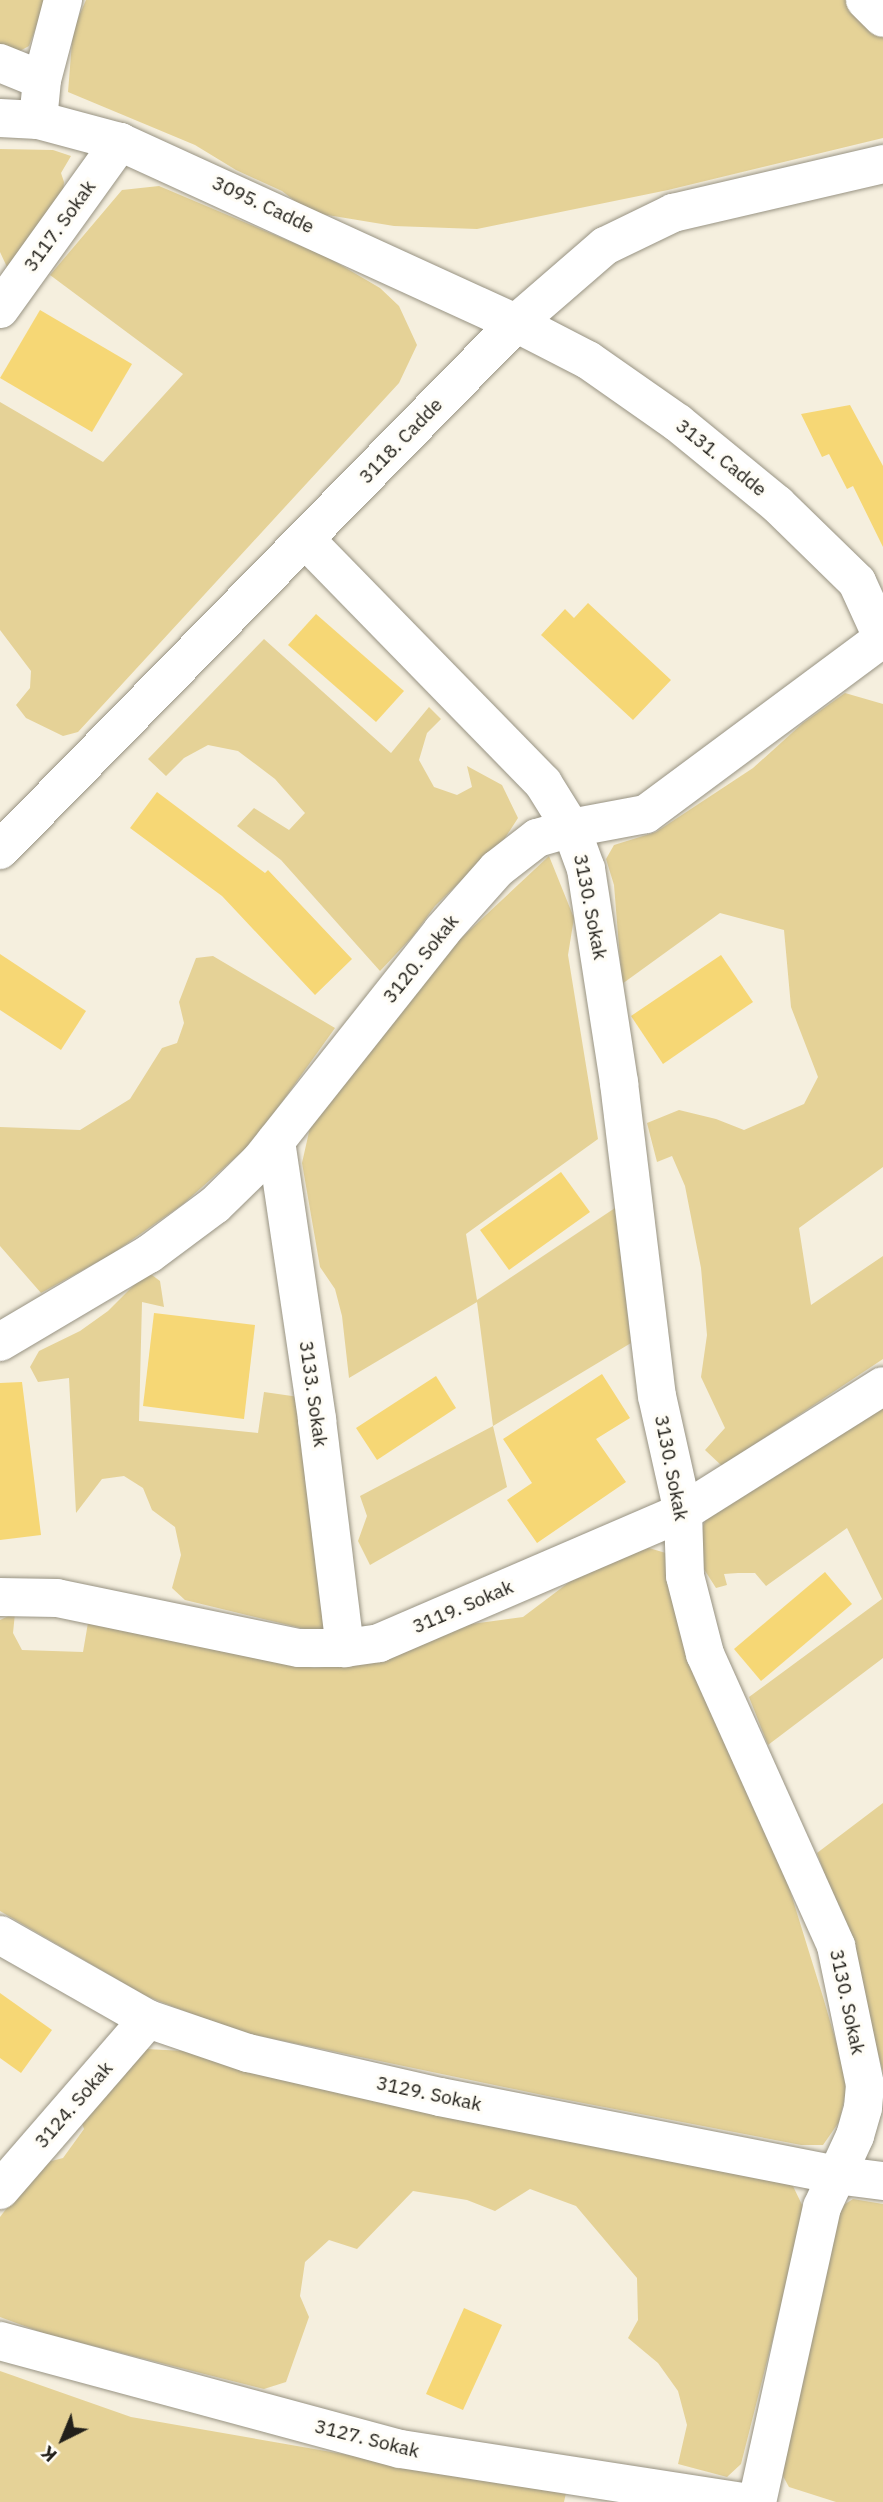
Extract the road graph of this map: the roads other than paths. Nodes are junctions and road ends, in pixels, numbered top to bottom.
1 (63, 0) edge
2 (865, 0) edge
3 (883, 18) edge
4 (0, 63) edge
5 (42, 80) junction
6 (0, 118) edge
7 (38, 120) junction
8 (120, 142) junction
9 (883, 164) edge
10 (0, 309) edge
11 (516, 323) junction
12 (305, 539) junction
13 (870, 579) edge
14 (883, 638) edge
15 (571, 828) junction
16 (0, 850) edge
17 (276, 1141) junction
18 (0, 1342) edge
19 (883, 1386) edge
20 (682, 1512) junction
21 (0, 1597) edge
22 (345, 1648) junction
23 (0, 1935) edge
24 (148, 2020) junction
25 (836, 2175) junction
26 (883, 2181) edge
27 (0, 2190) edge
28 (0, 2341) edge
29 (741, 2502) edge
30 (757, 2502) edge

1 - 5 street
2 - 3 street
4 - 5 street
5 - 7 street
6 - 7 street, 3095. Cadde
7 - 8 street, 3095. Cadde
8 - 10 street, 3117. Sokak
8 - 11 street, 3095. Cadde
9 - 11 street, 3118. Cadde
11 - 12 street, 3118. Cadde
11 - 13 street, 3131. Cadde
12 - 15 street, 3130. Sokak
12 - 16 street, 3118. Cadde
13 - 14 street, 3131. Cadde
14 - 15 street, 3120. Sokak
15 - 17 street, 3120. Sokak
15 - 20 street, 3130. Sokak
17 - 18 street, 3120. Sokak
17 - 22 street, 3133. Sokak
19 - 20 street, 3119. Sokak
20 - 22 street, 3119. Sokak
20 - 25 street, 3130. Sokak
21 - 22 street, 3119. Sokak
23 - 24 street, 3129. Sokak
24 - 25 street, 3129. Sokak
24 - 27 street, 3124. Sokak
25 - 26 street, 3129. Sokak
25 - 30 street, 3130. Sokak
28 - 29 street, 3127. Sokak

